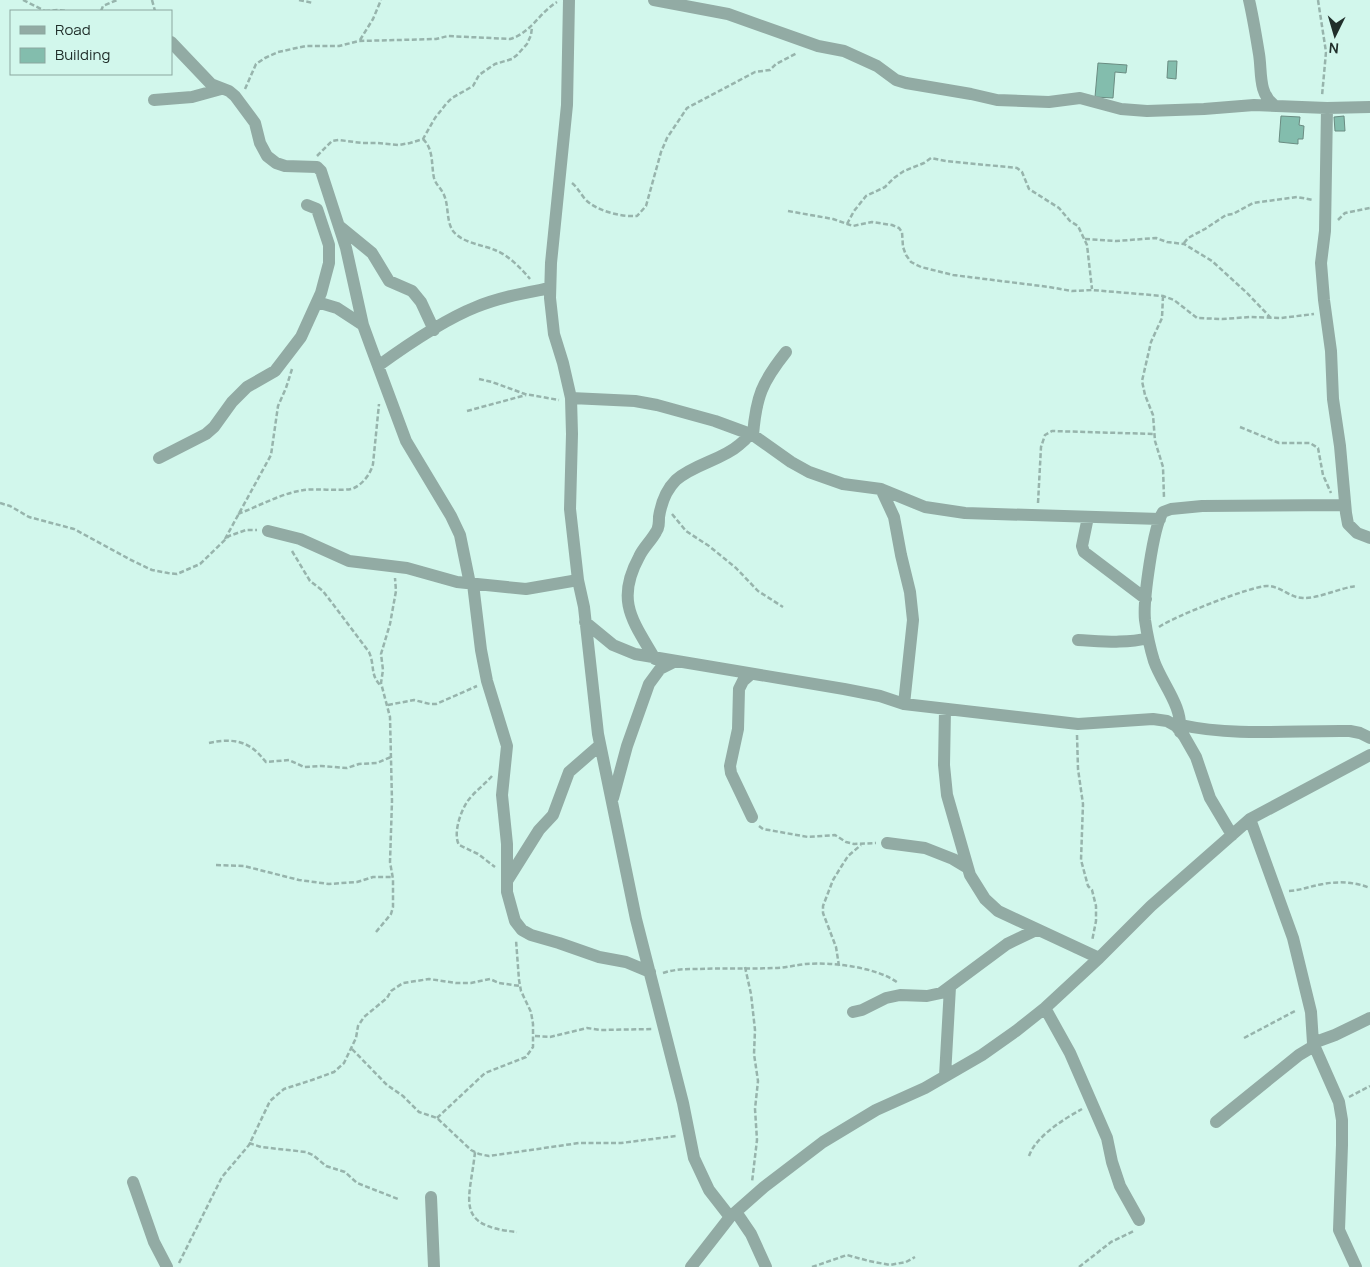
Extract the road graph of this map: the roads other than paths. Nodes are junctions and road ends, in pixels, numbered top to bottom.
1 (568, 0) edge
2 (654, 0) edge
3 (1249, 0) edge
4 (172, 43) edge
5 (221, 89) junction
6 (154, 100) dead end
7 (1274, 105) junction
8 (1370, 107) edge
9 (1324, 108) junction
10 (307, 205) dead end
11 (339, 226) junction
12 (545, 289) junction
13 (316, 302) junction
14 (363, 325) junction
15 (434, 330) junction
16 (786, 352) dead end
17 (378, 366) junction
18 (571, 400) junction
19 (752, 435) junction
20 (159, 458) dead end
21 (880, 489) junction
22 (1341, 505) junction
23 (1161, 515) junction
24 (1088, 518) junction
25 (268, 530) road end
26 (1370, 538) edge
27 (578, 580) junction
28 (472, 584) junction
29 (1146, 599) junction
30 (585, 622) junction
31 (1148, 637) junction
32 (1078, 640) dead end
33 (655, 658) junction
34 (676, 661) junction
35 (752, 674) junction
36 (904, 704) junction
37 (945, 709) junction
38 (1181, 728) junction
39 (1370, 738) edge
40 (600, 745) junction
41 (1370, 755) edge
42 (612, 801) junction
43 (752, 817) road end
44 (1250, 819) junction
45 (1232, 835) junction
46 (887, 843) road end
47 (968, 868) junction
48 (506, 877) junction
49 (1036, 930) junction
50 (1094, 956) junction
51 (651, 978) junction
52 (950, 987) junction
53 (1045, 1008) junction
54 (853, 1012) dead end
55 (1370, 1018) edge
56 (1313, 1044) junction
57 (945, 1076) junction
58 (1216, 1122) dead end
59 (133, 1182) dead end
60 (431, 1197) dead end
61 (733, 1215) junction
62 (1139, 1220) road end
63 (167, 1267) edge
64 (434, 1267) edge
65 (691, 1267) edge
66 (766, 1267) edge
67 (1356, 1267) edge

1 - 12 street
2 - 7 street
3 - 7 street
4 - 5 street
5 - 6 street
5 - 11 street
7 - 9 street
8 - 9 street
9 - 22 street
10 - 13 street
11 - 14 street
11 - 15 street
12 - 15 street
12 - 18 street
13 - 14 street
13 - 20 street
14 - 17 street
15 - 17 street
16 - 19 street
17 - 28 street
18 - 19 street
18 - 27 street
19 - 21 street
19 - 33 street
21 - 24 street
21 - 36 street
22 - 23 street
22 - 26 street
23 - 24 street
23 - 29 street
24 - 29 street
25 - 28 street
27 - 28 street
27 - 30 street
28 - 48 street
29 - 31 street
30 - 33 street
30 - 40 street
31 - 32 street
31 - 38 street
33 - 34 street
34 - 35 street
34 - 42 street
35 - 36 street
35 - 43 street
36 - 37 street
37 - 38 street
37 - 47 street
38 - 39 street
38 - 45 street
40 - 42 street
40 - 48 street
41 - 44 street
42 - 51 street
44 - 45 street
44 - 56 street
45 - 50 street
46 - 47 street
47 - 49 street
48 - 51 street
49 - 50 street
49 - 52 street
50 - 53 street
51 - 61 street
52 - 54 street
52 - 57 street
53 - 57 street
53 - 62 street
55 - 56 street
56 - 58 street
56 - 67 street
57 - 61 street
59 - 63 street
60 - 64 street
61 - 65 street
61 - 66 street

